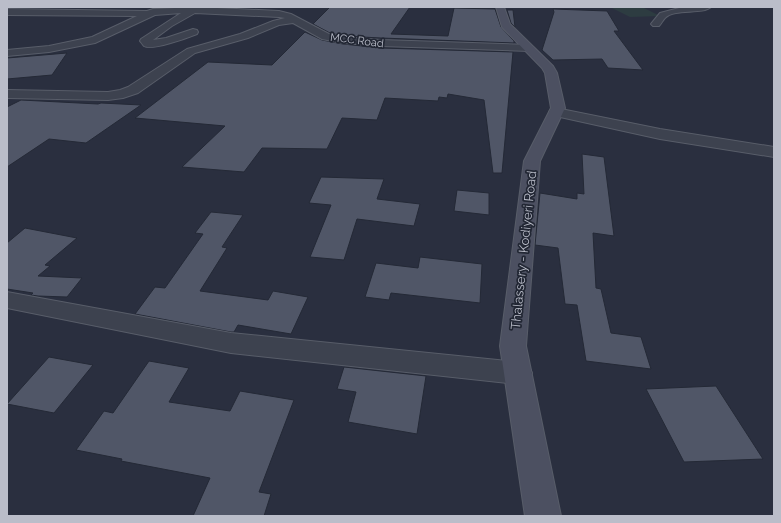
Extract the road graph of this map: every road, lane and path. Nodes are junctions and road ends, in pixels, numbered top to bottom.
1 (500, 7) edge
2 (707, 7) edge
3 (194, 10) junction
4 (7, 12) edge
5 (153, 12) junction
6 (290, 14) edge
7 (656, 24) dead end
8 (193, 32) dead end
9 (529, 48) junction
10 (7, 53) edge
11 (185, 54) junction
12 (154, 62) dead end
13 (7, 94) edge
14 (556, 112) junction
15 (774, 152) edge
16 (7, 300) edge
17 (518, 372) junction
18 (543, 516) edge

1 - 9 main road, Thalassery - Kodiyeri Road
2 - 7 street
3 - 5 street, MCC Road
3 - 6 street, MCC Road
3 - 8 street
4 - 5 street
5 - 10 street, MCC Road
6 - 9 street, MCC Road
6 - 11 street
9 - 14 main road, Thalassery - Kodiyeri Road
11 - 12 street
11 - 13 street
14 - 15 street
14 - 17 main road, Thalassery - Kodiyeri Road
16 - 17 street
17 - 18 main road, Thalassery - Kodiyeri Road

